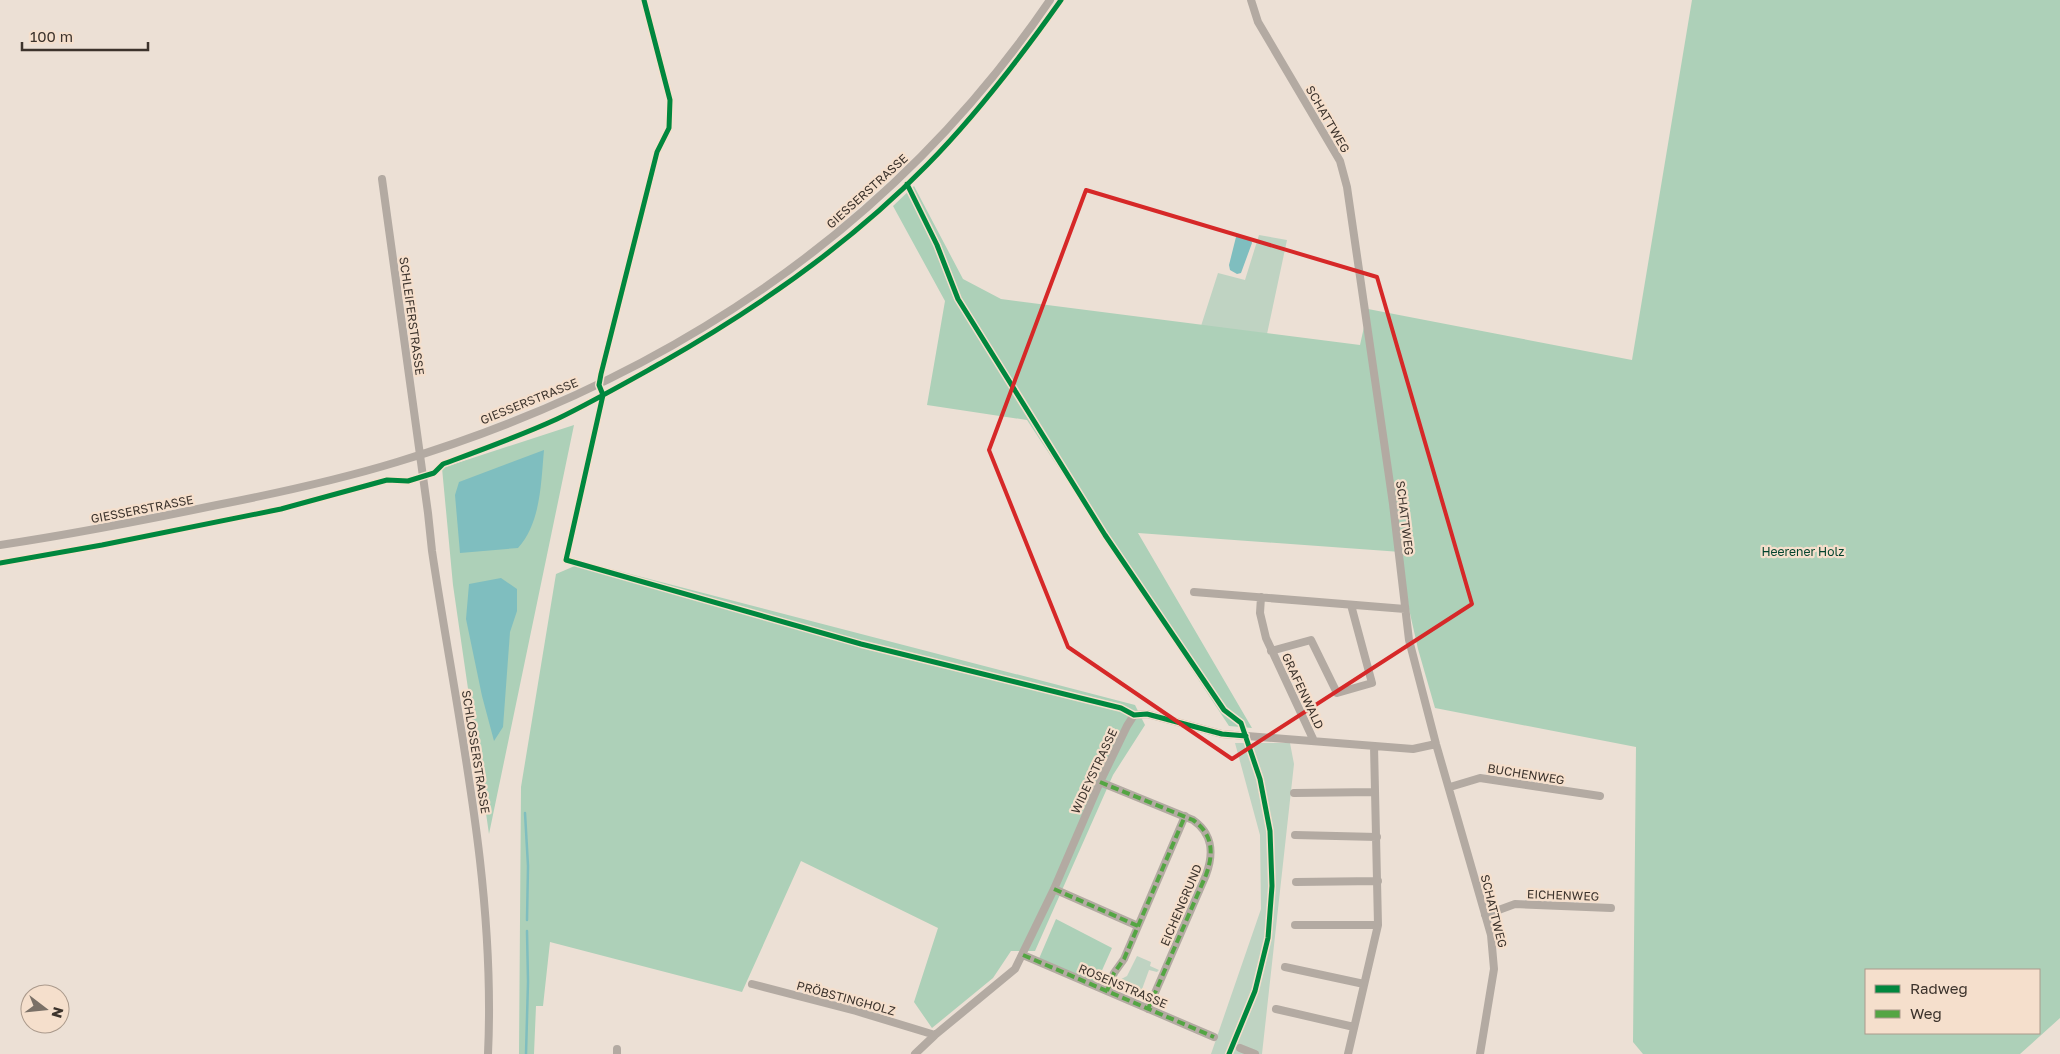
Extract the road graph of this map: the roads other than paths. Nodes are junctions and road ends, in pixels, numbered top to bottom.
1 (1050, 0) edge
2 (1251, 0) edge
3 (382, 179) dead end
4 (419, 455) junction
5 (0, 545) edge
6 (1194, 592) dead end
7 (1261, 597) junction
8 (1351, 606) junction
9 (1405, 609) junction
10 (1271, 651) junction
11 (1314, 742) junction
12 (1436, 744) junction
13 (1374, 746) junction
14 (1100, 782) junction
15 (1450, 787) junction
16 (1375, 792) junction
17 (1294, 793) dead end
18 (1600, 796) dead end
19 (1185, 816) junction
20 (1294, 836) dead end
21 (1377, 837) junction
22 (1378, 881) junction
23 (1296, 882) dead end
24 (1054, 889) junction
25 (1611, 908) dead end
26 (1485, 915) junction
27 (1295, 925) dead end
28 (1138, 926) junction
29 (1378, 926) junction
30 (1023, 955) junction
31 (1285, 966) dead end
32 (752, 984) dead end
33 (1364, 984) junction
34 (1107, 991) junction
35 (1148, 1009) junction
36 (1276, 1009) dead end
37 (1354, 1027) junction
38 (934, 1035) junction
39 (1214, 1036) dead end
40 (1240, 1048) dead end
41 (488, 1054) edge
42 (915, 1054) edge
43 (1255, 1054) edge
44 (1348, 1054) edge
45 (1480, 1054) edge

1 - 4 street, GIESSERSTRASSE
2 - 9 street, SCHATTWEG
3 - 4 street, SCHLEIFERSTRASSE
4 - 5 street, GIESSERSTRASSE
4 - 41 street, SCHLOSSERSTRASSE
6 - 7 street
7 - 8 street
7 - 10 street, GRAFENWALD
8 - 9 street
8 - 10 street, GRAFENWALD
9 - 12 street, SCHATTWEG
10 - 11 street, GRAFENWALD
11 - 13 street, WIDEYSTRASSE
11 - 14 street, WIDEYSTRASSE
12 - 13 street, WIDEYSTRASSE
12 - 15 street, SCHATTWEG
13 - 16 street
14 - 19 street, EICHENGRUND
14 - 24 street, WIDEYSTRASSE
15 - 18 street, BUCHENWEG
15 - 26 street, SCHATTWEG
16 - 17 street
16 - 21 street
19 - 28 street
19 - 35 street, EICHENGRUND
20 - 21 street
21 - 22 street
22 - 23 street
22 - 29 street
24 - 28 street
24 - 30 street, WIDEYSTRASSE
25 - 26 street, EICHENWEG
26 - 45 street, SCHATTWEG
27 - 29 street
28 - 34 street
29 - 33 street
30 - 34 street, ROSENSTRASSE
30 - 38 street, WIDEYSTRASSE
31 - 33 street
32 - 38 street, PRÖBSTINGHOLZ
33 - 37 street
34 - 35 street, ROSENSTRASSE
35 - 39 street, ROSENSTRASSE
36 - 37 street
37 - 44 street
38 - 42 street, WIDEYSTRASSE
40 - 43 street

